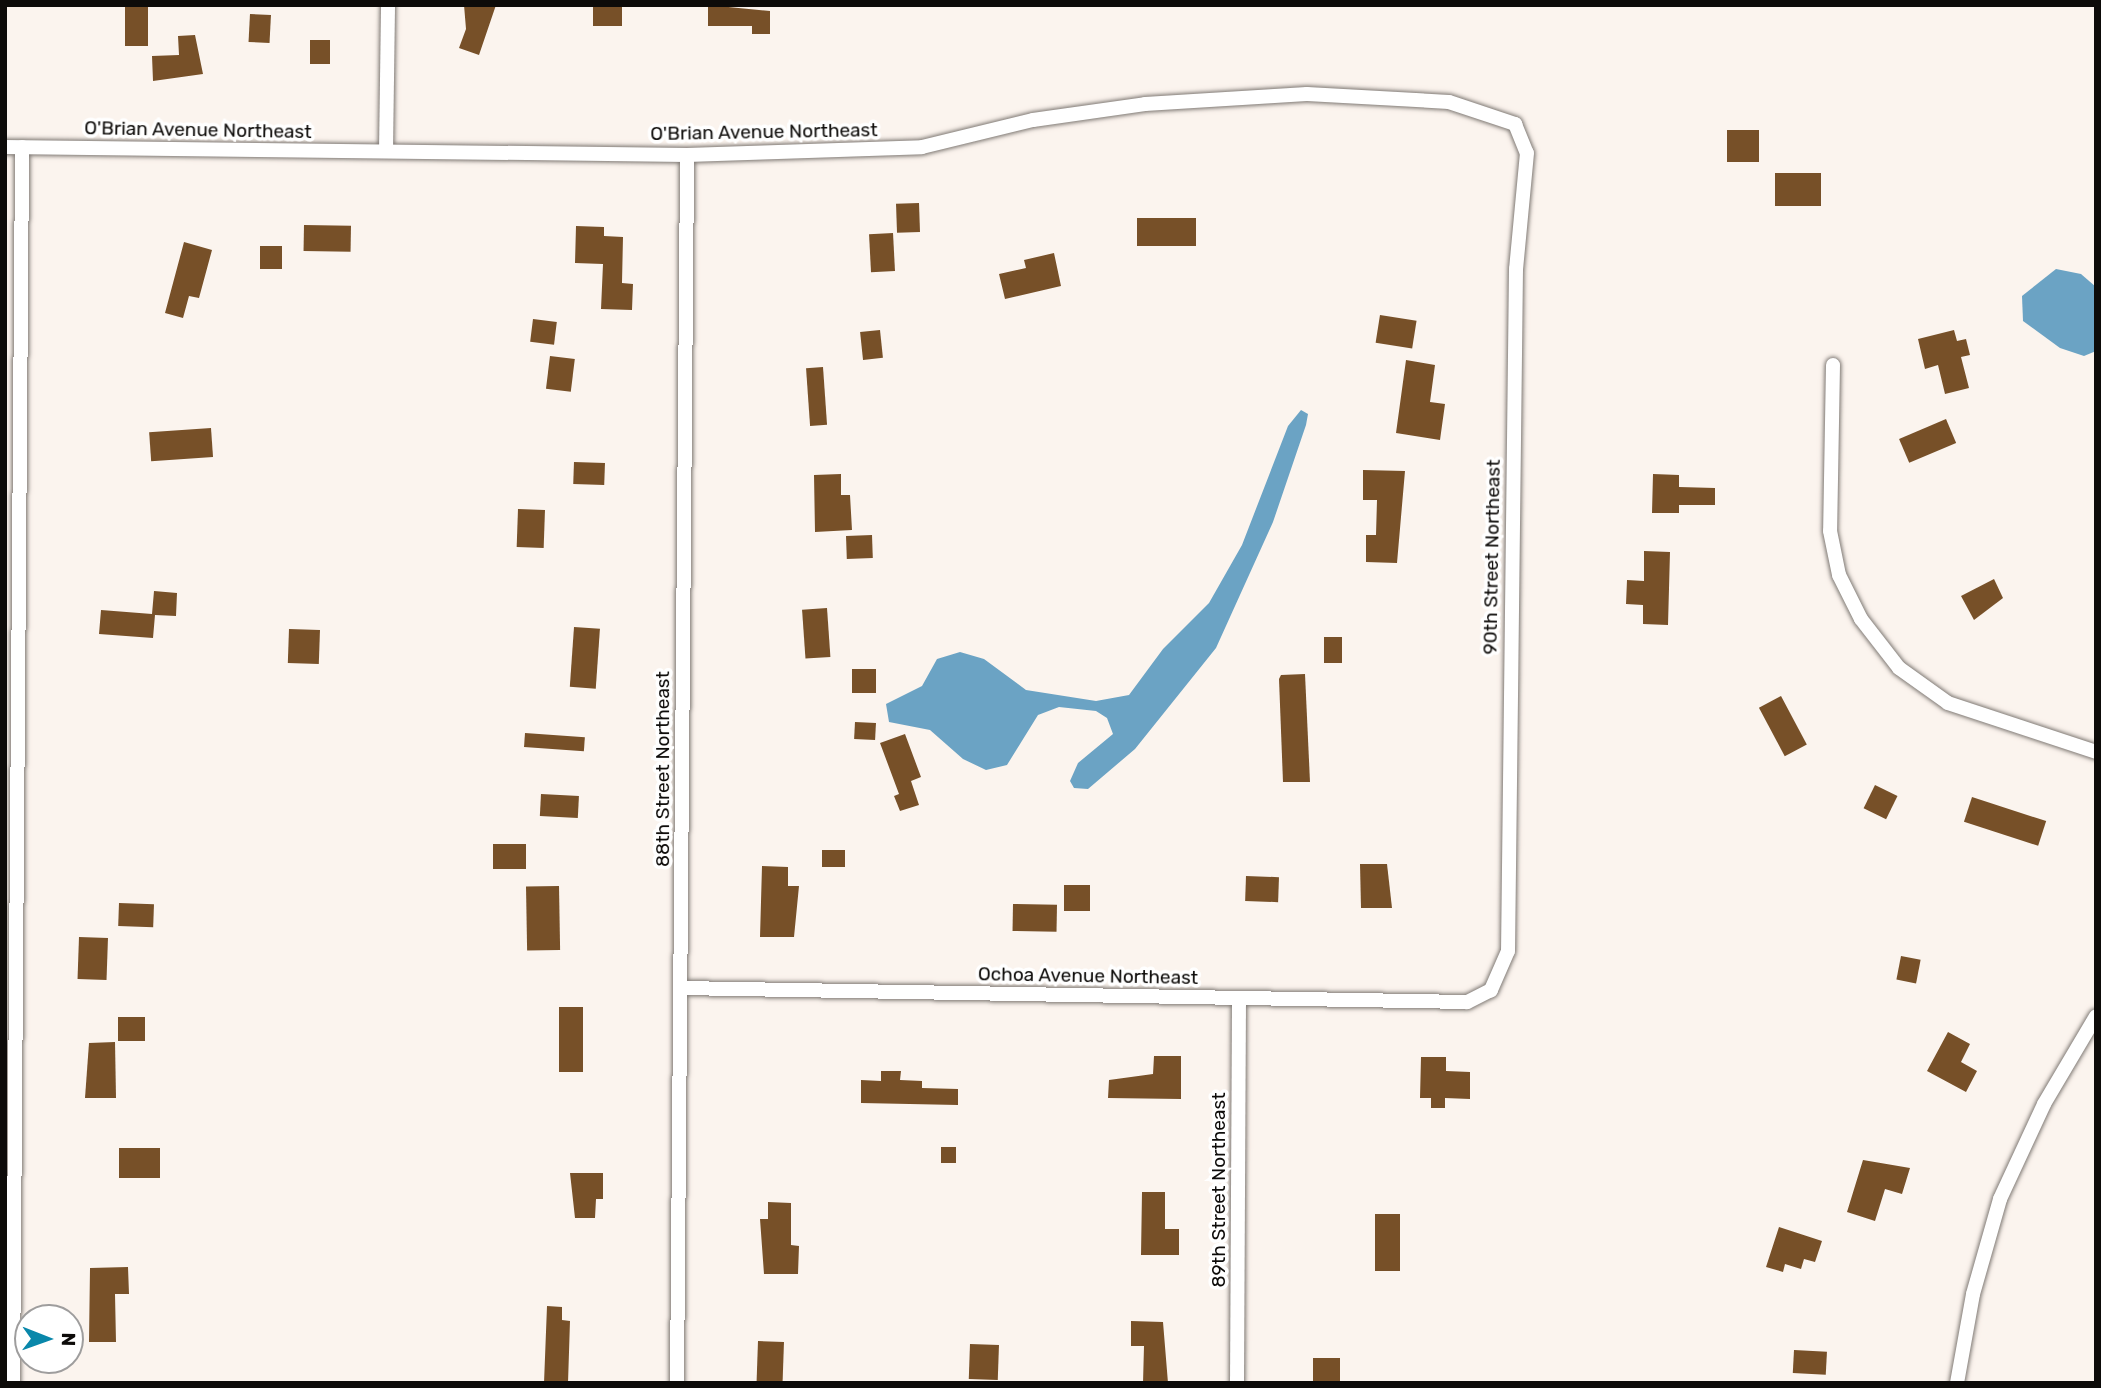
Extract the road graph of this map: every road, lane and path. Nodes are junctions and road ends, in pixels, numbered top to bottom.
1 (388, 5) edge
2 (1515, 124) joint
3 (5, 147) edge
4 (22, 147) junction
5 (386, 151) junction
6 (687, 155) junction
7 (1833, 365) dead end
8 (2096, 752) edge
9 (680, 988) junction
10 (1491, 990) joint
11 (1239, 998) junction
12 (2096, 1016) edge
13 (13, 1383) edge
14 (677, 1383) edge
15 (1237, 1383) edge
16 (1957, 1383) edge

1 - 5 street
2 - 6 street, O'Brian Avenue Northeast
2 - 10 street, 90th Street Northeast
3 - 4 street, O'Brian Avenue Northeast
4 - 5 street, O'Brian Avenue Northeast
4 - 13 street
5 - 6 street, O'Brian Avenue Northeast
6 - 9 street, 88th Street Northeast
7 - 8 street
9 - 11 street, Ochoa Avenue Northeast
9 - 14 street, 88th Street Northeast
10 - 11 street, Ochoa Avenue Northeast
11 - 15 street, 89th Street Northeast
12 - 16 street

